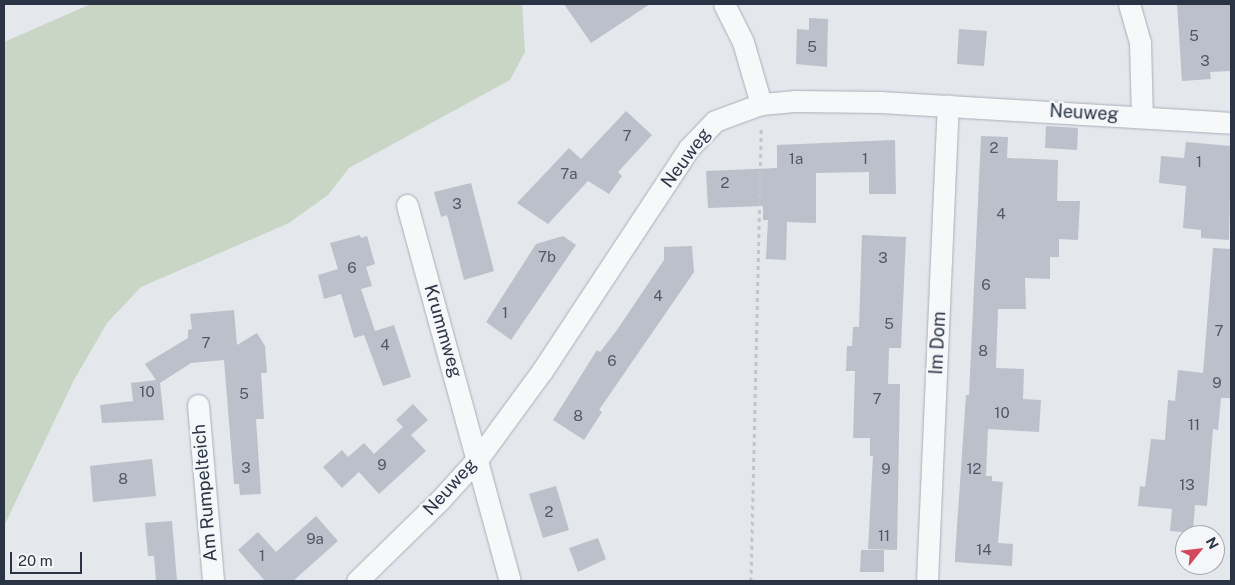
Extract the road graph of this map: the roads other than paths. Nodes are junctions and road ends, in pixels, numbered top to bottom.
1 (724, 4) edge
2 (1130, 4) edge
3 (761, 104) junction
4 (948, 105) junction
5 (1142, 116) junction
6 (1231, 123) edge
7 (407, 205) dead end
8 (198, 405) dead end
9 (479, 457) junction
10 (213, 581) edge
11 (356, 581) edge
12 (510, 581) edge
13 (927, 581) edge

1 - 3 street
2 - 5 street
3 - 4 street, Neuweg
3 - 9 street, Neuweg
4 - 5 street, Neuweg
4 - 13 street, Im Dom
5 - 6 street, Neuweg
7 - 9 street, Krummweg
8 - 10 street, Am Rumpelteich
9 - 11 street, Neuweg
9 - 12 street, Krummweg

